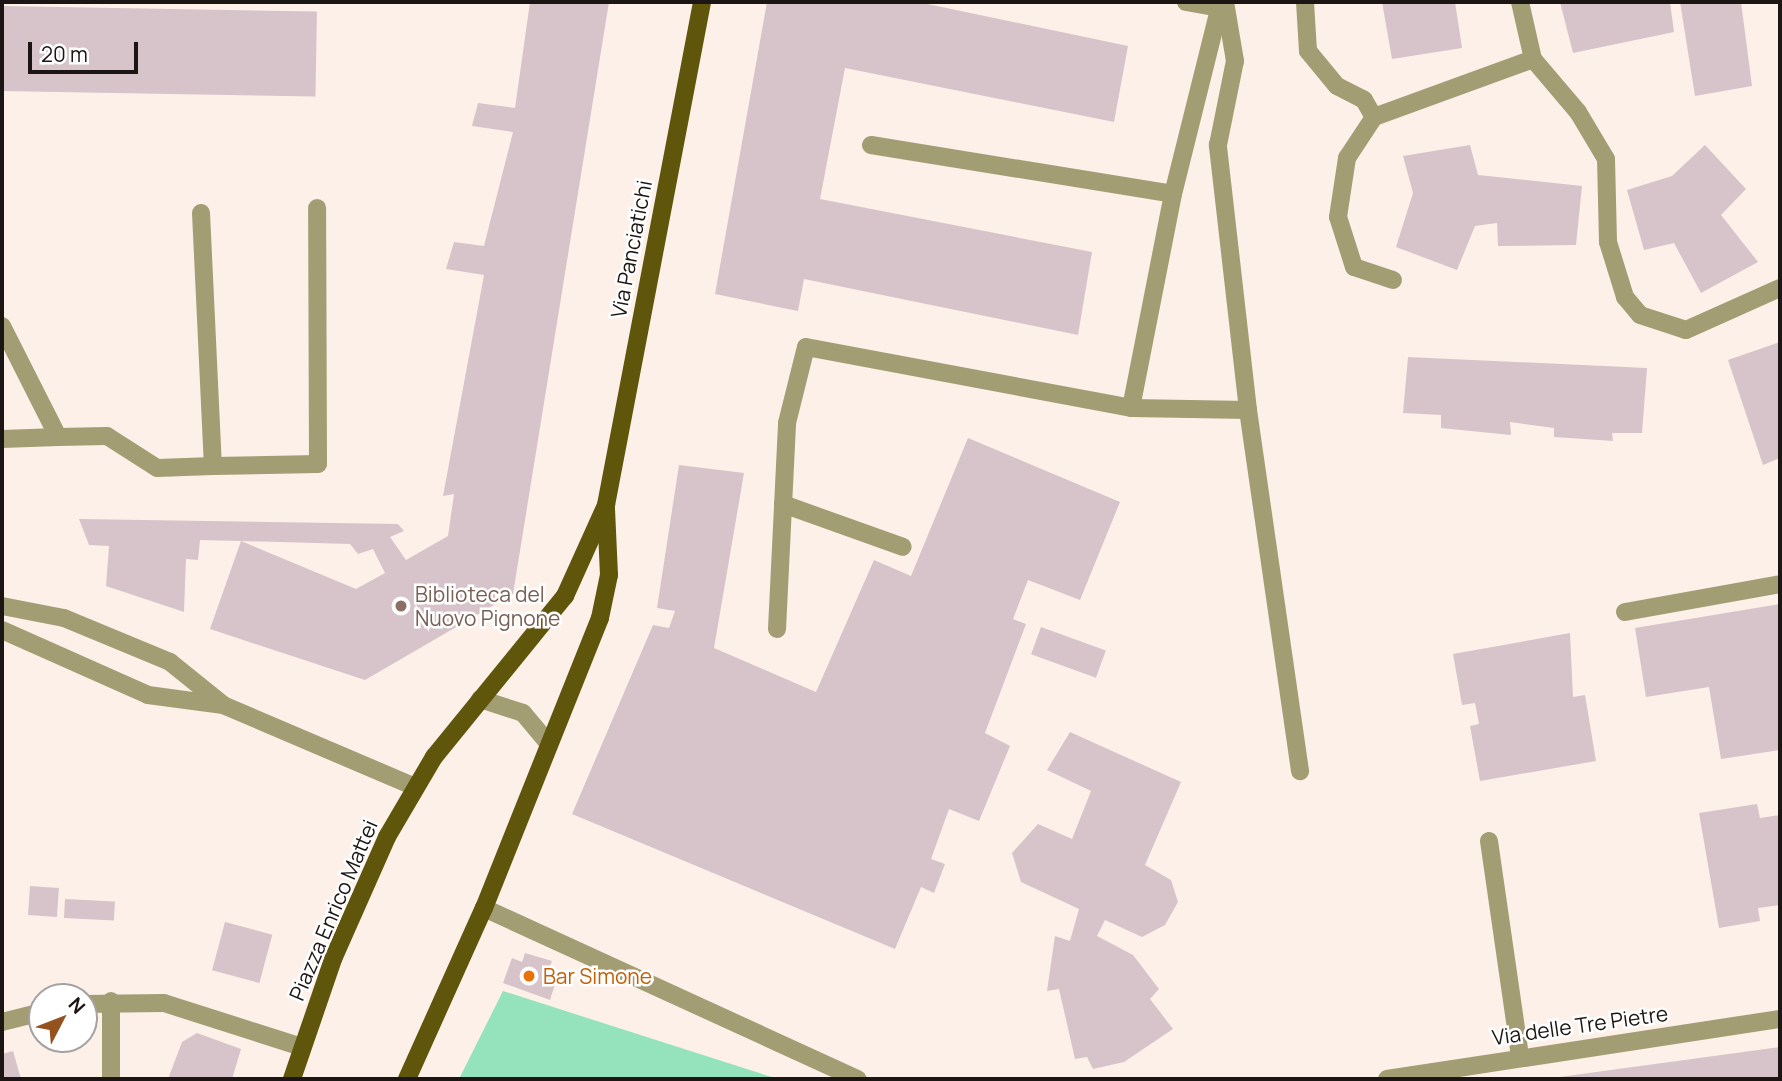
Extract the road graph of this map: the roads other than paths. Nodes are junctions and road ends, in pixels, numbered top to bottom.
1 (702, 2) edge
2 (1186, 2) edge
3 (1305, 2) edge
4 (1520, 2) edge
5 (1222, 4) edge
6 (1532, 59) junction
7 (1374, 117) junction
8 (871, 145) dead end
9 (1173, 194) junction
10 (317, 208) dead end
11 (201, 213) dead end
12 (1393, 280) dead end
13 (1780, 288) edge
14 (2, 326) edge
15 (1131, 408) junction
16 (1248, 410) junction
17 (58, 437) junction
18 (2, 439) edge
19 (213, 466) junction
20 (783, 504) junction
21 (606, 505) junction
22 (903, 547) dead end
23 (1780, 584) edge
24 (2, 606) edge
25 (1625, 612) dead end
26 (777, 629) dead end
27 (2, 631) edge
28 (480, 699) junction
29 (223, 705) junction
30 (547, 742) junction
31 (1300, 771) dead end
32 (415, 787) junction
33 (1489, 841) dead end
34 (484, 908) junction
35 (111, 1001) junction
36 (98, 1002) edge
37 (28, 1016) edge
38 (1780, 1019) edge
39 (2, 1022) edge
40 (302, 1046) junction
41 (1520, 1056) junction
42 (111, 1079) edge
43 (292, 1079) edge
44 (407, 1079) edge
45 (858, 1079) edge
46 (1387, 1079) edge

1 - 21 main road, Via Panciatichi
2 - 5 street
3 - 7 street
4 - 6 street
5 - 9 street
5 - 16 street
6 - 7 street
6 - 13 street
7 - 12 street
8 - 9 street
9 - 15 street
10 - 19 street
11 - 19 street
14 - 17 street
15 - 16 street
15 - 20 street
16 - 31 street
17 - 18 street
17 - 19 street
20 - 22 street
20 - 26 street
21 - 28 main road, Piazza Enrico Mattei
21 - 30 main road
23 - 25 street
24 - 29 street
27 - 29 street
28 - 30 street
28 - 32 main road, Piazza Enrico Mattei
29 - 32 street
30 - 34 main road
32 - 40 main road, Piazza Enrico Mattei
33 - 41 street
34 - 44 main road
34 - 45 street
35 - 36 street
35 - 40 street
35 - 42 street
37 - 39 street
38 - 41 street, Via delle Tre Pietre
40 - 43 main road, Piazza Enrico Mattei
41 - 46 street, Via delle Tre Pietre

